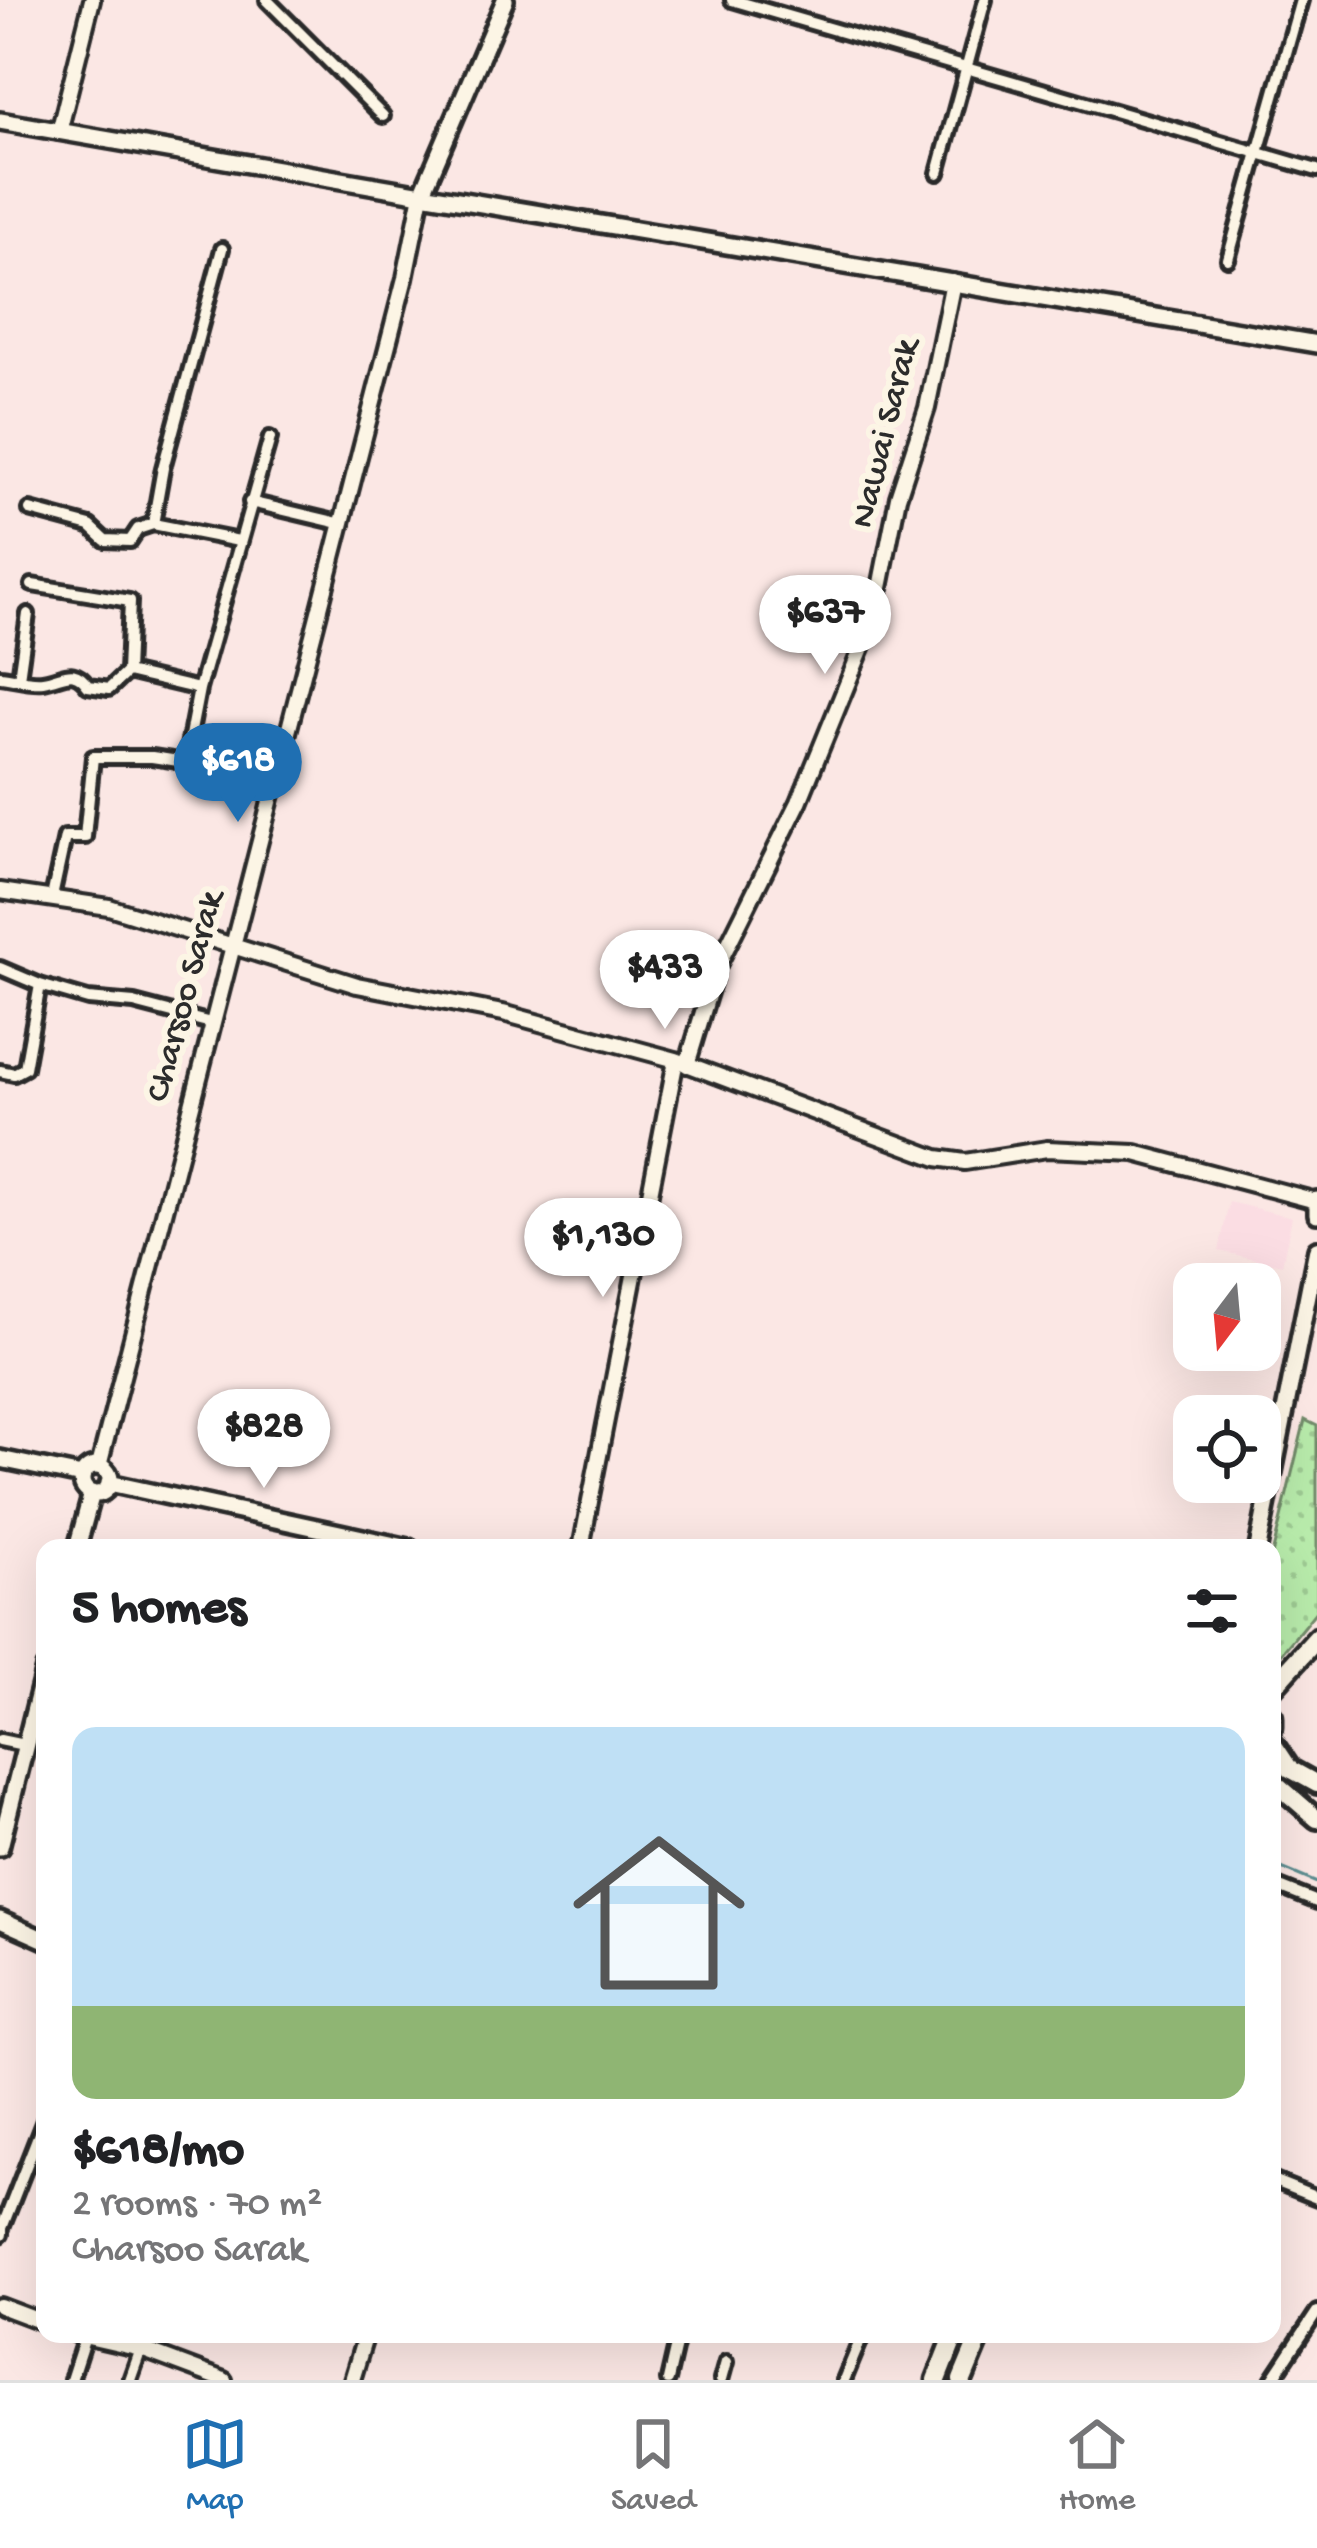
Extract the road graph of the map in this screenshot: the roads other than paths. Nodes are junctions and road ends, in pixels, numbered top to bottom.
1 (92, 0) edge
2 (267, 0) edge
3 (505, 0) edge
4 (732, 0) edge
5 (985, 0) edge
6 (1301, 0) edge
7 (968, 69) junction
8 (383, 116) dead end
9 (0, 121) edge
10 (58, 132) junction
11 (1257, 152) junction
12 (1317, 170) edge
13 (938, 173) dead end
14 (422, 194) junction
15 (222, 249) dead end
16 (1228, 259) dead end
17 (953, 283) junction
18 (1317, 344) edge
19 (270, 438) dead end
20 (250, 502) junction
21 (30, 510) dead end
22 (153, 524) junction
23 (343, 524) junction
24 (239, 541) junction
25 (32, 585) dead end
26 (28, 614) dead end
27 (127, 672) junction
28 (0, 676) edge
29 (19, 678) junction
30 (199, 689) junction
31 (0, 891) edge
32 (52, 897) junction
33 (232, 944) junction
34 (0, 968) edge
35 (40, 985) junction
36 (212, 1023) junction
37 (681, 1063) junction
38 (0, 1071) edge
39 (1317, 1200) edge
40 (1317, 1214) edge
41 (1317, 1249) edge
42 (0, 1459) edge
43 (99, 1466) junction
44 (82, 1476) junction
45 (109, 1483) junction
46 (92, 1493) junction
47 (79, 1539) edge
48 (367, 1539) edge
49 (583, 1539) edge
50 (1260, 1539) edge
51 (1317, 1638) edge
52 (1281, 1678) edge
53 (36, 1701) edge
54 (0, 1740) edge
55 (24, 1745) junction
56 (1281, 1756) edge
57 (1317, 1784) edge
58 (1281, 1788) edge
59 (1317, 1820) edge
60 (0, 1847) edge
61 (1281, 1888) edge
62 (1317, 1902) edge
63 (0, 1920) edge
64 (36, 1936) edge
65 (36, 2141) edge
66 (1281, 2184) edge
67 (1317, 2198) edge
68 (1, 2230) edge
69 (1, 2309) edge
70 (1317, 2312) edge
71 (36, 2320) edge
72 (79, 2343) edge
73 (112, 2343) edge
74 (363, 2343) edge
75 (677, 2343) edge
76 (859, 2343) edge
77 (951, 2343) edge
78 (977, 2343) edge
79 (140, 2349) junction
80 (726, 2362) dead end
81 (71, 2380) edge
82 (130, 2380) edge
83 (224, 2380) edge
84 (352, 2380) edge
85 (668, 2380) edge
86 (721, 2380) edge
87 (844, 2380) edge
88 (937, 2380) edge
89 (962, 2380) edge
90 (1272, 2380) edge

1 - 10 street
2 - 8 street
3 - 14 main road
4 - 7 street
5 - 7 street
6 - 11 street
7 - 11 street
7 - 13 street
9 - 10 main road
10 - 14 main road
11 - 12 street
11 - 16 street
14 - 17 main road
14 - 23 street, Charsoo Sarak
15 - 22 street
17 - 18 main road
17 - 37 street, Nawai Sarak
19 - 20 street
20 - 23 street
20 - 24 street
21 - 22 street
22 - 24 street
23 - 33 street, Charsoo Sarak
24 - 30 street
25 - 27 street
26 - 29 street
27 - 29 street
27 - 30 street
28 - 29 street
30 - 32 street
31 - 32 street
32 - 33 street
33 - 36 street, Charsoo Sarak
33 - 37 street
34 - 35 street
35 - 36 street
35 - 38 street
36 - 43 street, Charsoo Sarak
37 - 39 street
37 - 49 street, Nawai Sarak
39 - 40 main road
41 - 50 main road
42 - 44 main road
43 - 44 main road
43 - 45 main road
44 - 46 main road
45 - 46 main road
45 - 48 main road
46 - 47 main road
51 - 52 highway
53 - 55 main road
54 - 55 street
55 - 60 main road
56 - 57 main road
58 - 59 main road
61 - 62 street
63 - 64 main road
65 - 68 street
66 - 67 street
69 - 71 street
70 - 90 street
72 - 81 street
73 - 79 street
74 - 84 street
75 - 85 street
76 - 87 street
77 - 88 highway
78 - 89 highway
79 - 82 street
79 - 83 street
80 - 86 street

